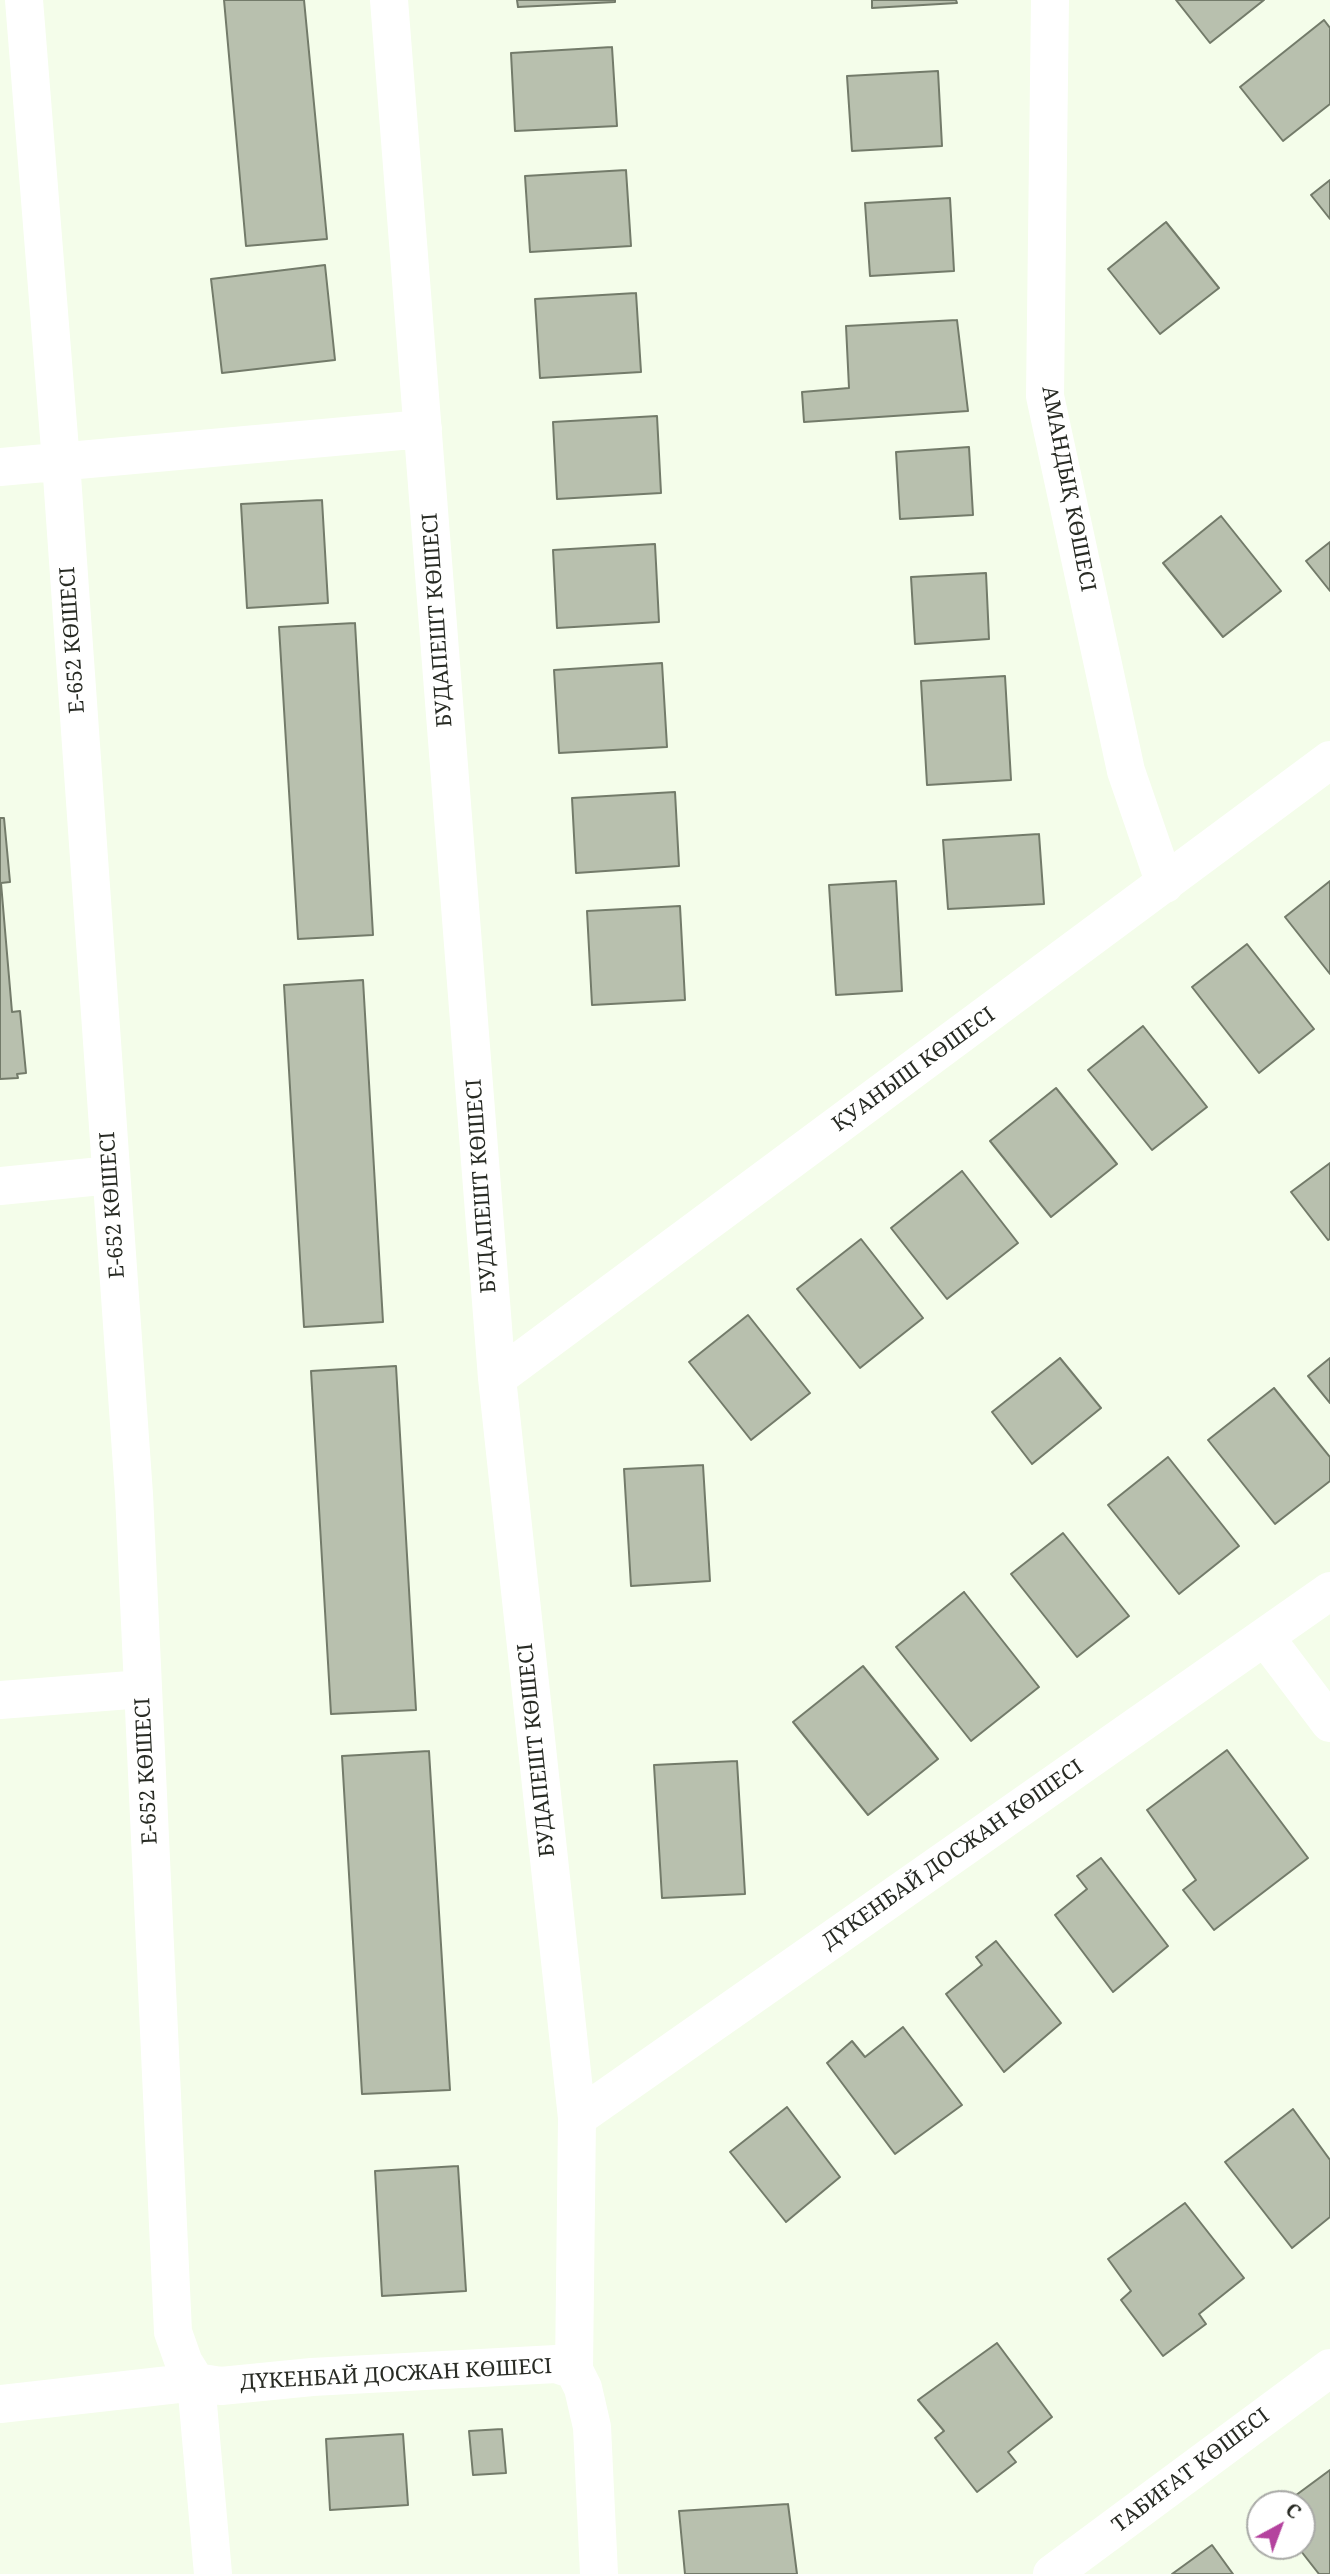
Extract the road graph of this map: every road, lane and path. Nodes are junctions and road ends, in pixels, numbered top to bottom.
1 (24, 0) edge
2 (389, 0) edge
3 (1050, 0) edge
4 (423, 429) junction
5 (61, 462) junction
6 (0, 467) edge
7 (1330, 760) edge
8 (1166, 884) junction
9 (111, 1175) junction
10 (0, 1186) edge
11 (497, 1378) junction
12 (1330, 1591) edge
13 (1265, 1637) junction
14 (143, 1689) junction
15 (0, 1700) edge
16 (1330, 1723) edge
17 (577, 2118) junction
18 (1330, 2368) edge
19 (574, 2370) junction
20 (209, 2384) junction
21 (0, 2404) edge
22 (213, 2574) edge
23 (599, 2574) edge
24 (1052, 2574) edge

1 - 5 street, Е-652 КӨШЕСІ
2 - 4 street, БУДАПЕШТ КӨШЕСІ
3 - 8 street, АМАНДЫҚ КӨШЕСІ
4 - 5 street
4 - 11 street, БУДАПЕШТ КӨШЕСІ
5 - 6 street
5 - 9 street, Е-652 КӨШЕСІ
7 - 8 street, ҚУАНЫШ КӨШЕСІ
8 - 11 street, ҚУАНЫШ КӨШЕСІ
9 - 10 street
9 - 14 street, Е-652 КӨШЕСІ
11 - 17 street, БУДАПЕШТ КӨШЕСІ
12 - 13 street, ДҮКЕНБАЙ ДОСЖАН КӨШЕСІ
13 - 16 street
13 - 17 street, ДҮКЕНБАЙ ДОСЖАН КӨШЕСІ
14 - 15 street
14 - 20 street, Е-652 КӨШЕСІ
17 - 19 street, БУДАПЕШТ КӨШЕСІ
18 - 24 street, ТАБИҒАТ КӨШЕСІ
19 - 20 street, ДҮКЕНБАЙ ДОСЖАН КӨШЕСІ
19 - 23 street, ДҮКЕНБАЙ ДОСЖАН КӨШЕСІ
20 - 21 street, ДҮКЕНБАЙ ДОСЖАН КӨШЕСІ
20 - 22 street

